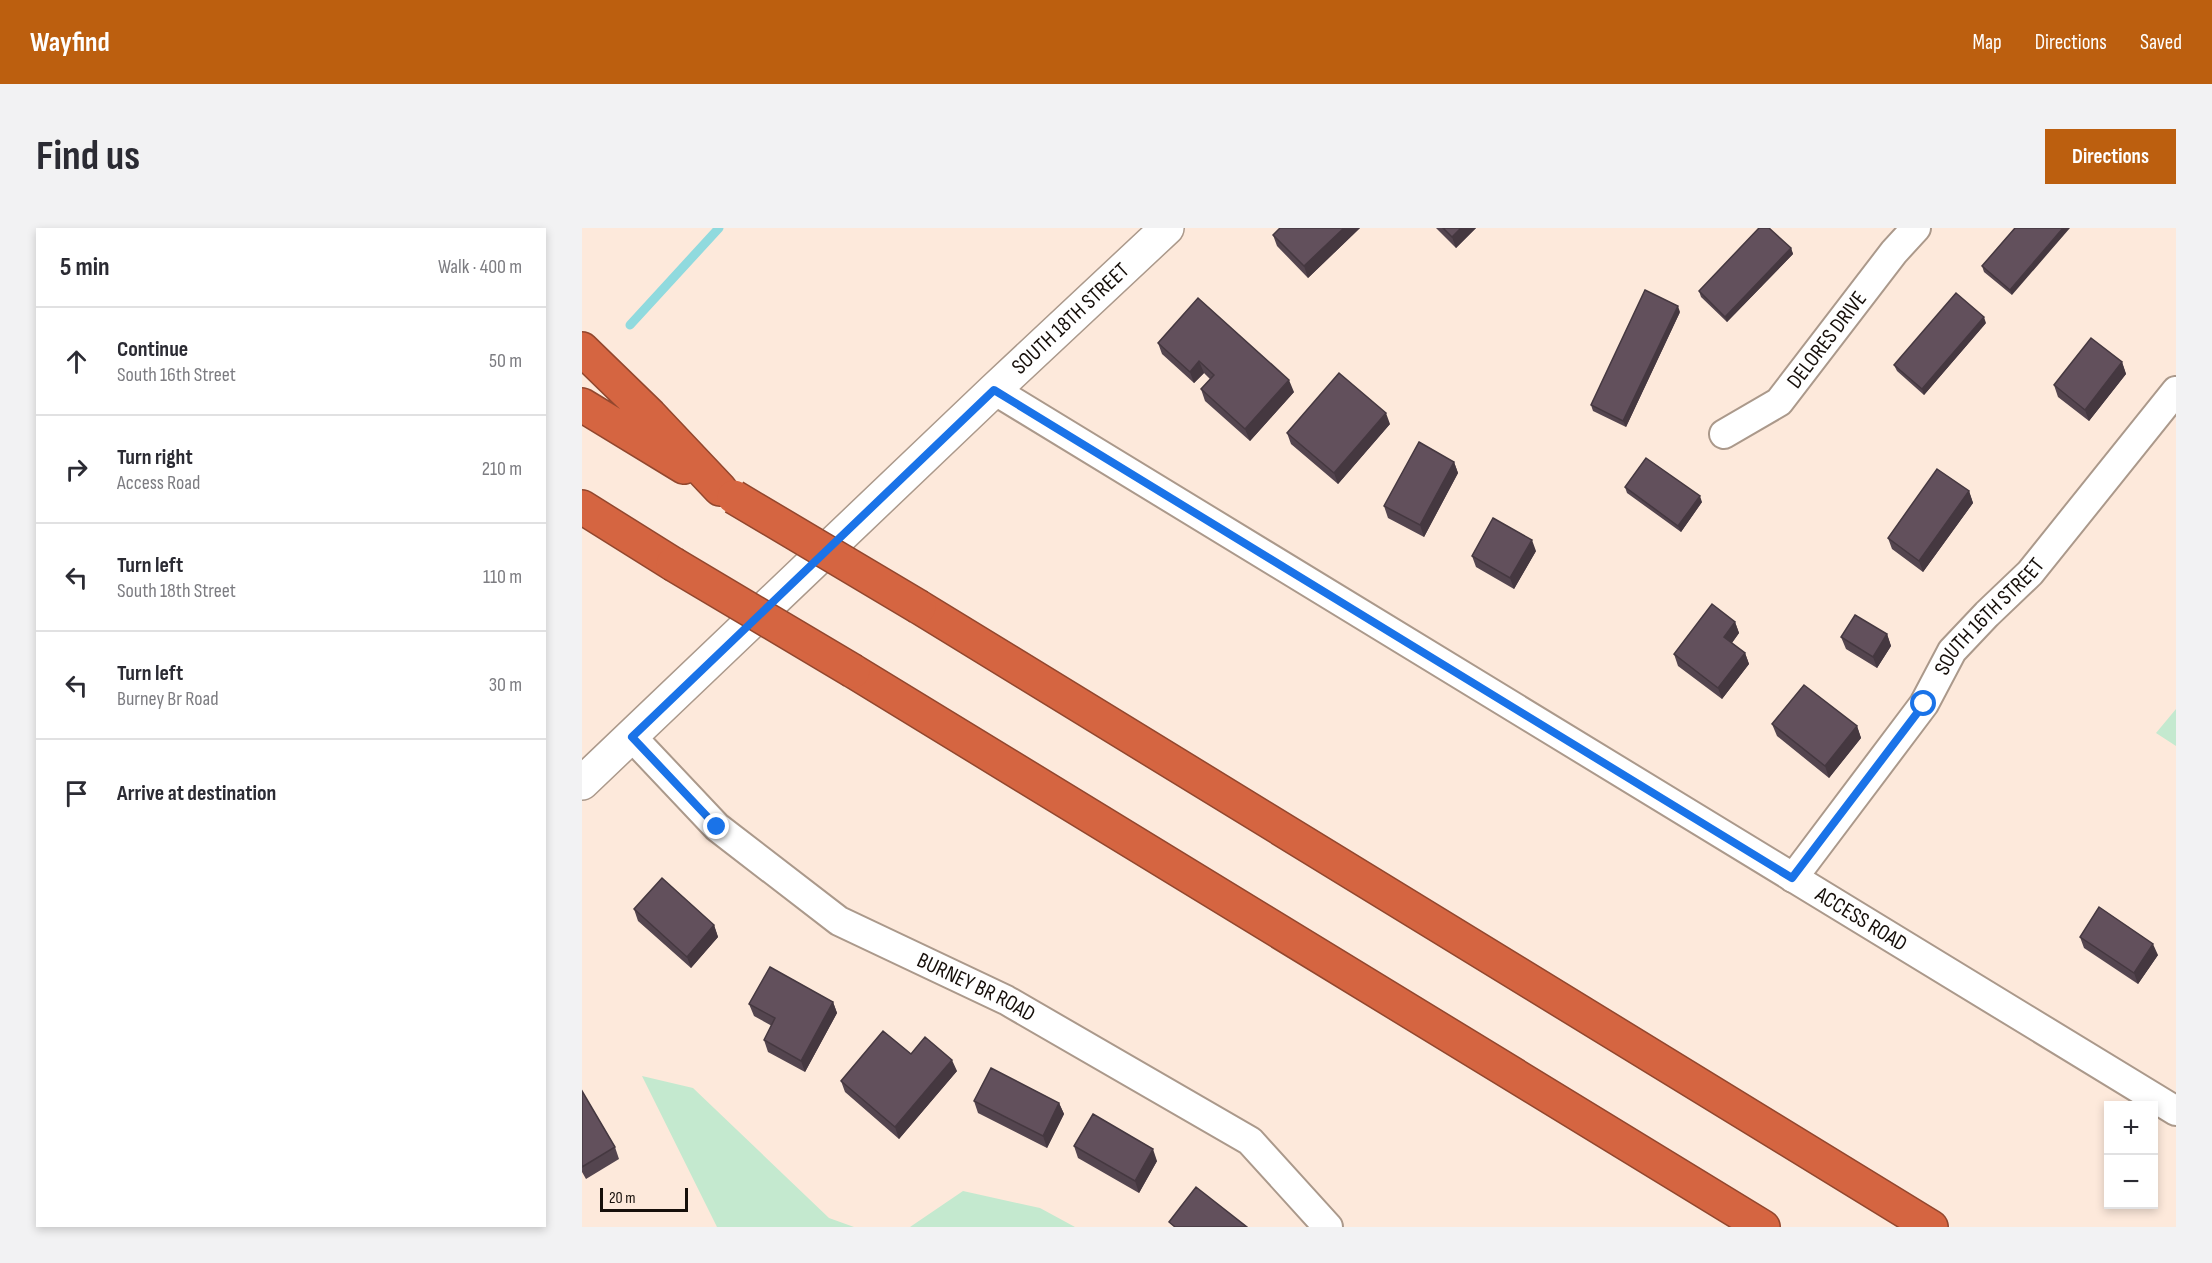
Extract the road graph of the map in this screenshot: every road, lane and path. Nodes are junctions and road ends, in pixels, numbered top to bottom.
1 (1167, 228) edge
2 (1916, 228) edge
3 (582, 349) edge
4 (994, 390) junction
5 (2176, 392) edge
6 (582, 405) edge
7 (1724, 434) dead end
8 (727, 493) junction
9 (582, 507) edge
10 (632, 737) junction
11 (582, 783) edge
12 (1792, 878) junction
13 (2176, 1111) edge
14 (1328, 1227) edge
15 (1763, 1227) edge
16 (1931, 1227) edge

1 - 4 street, SOUTH 18TH STREET
2 - 7 street, DELORES DRIVE
3 - 8 highway
4 - 10 street, SOUTH 18TH STREET
4 - 12 street, ACCESS ROAD
5 - 12 street, SOUTH 16TH STREET
6 - 8 highway
8 - 16 highway, bridge
9 - 15 highway, bridge
10 - 11 street, SOUTH 18TH STREET
10 - 14 street, BURNEY BR ROAD
12 - 13 street, ACCESS ROAD

